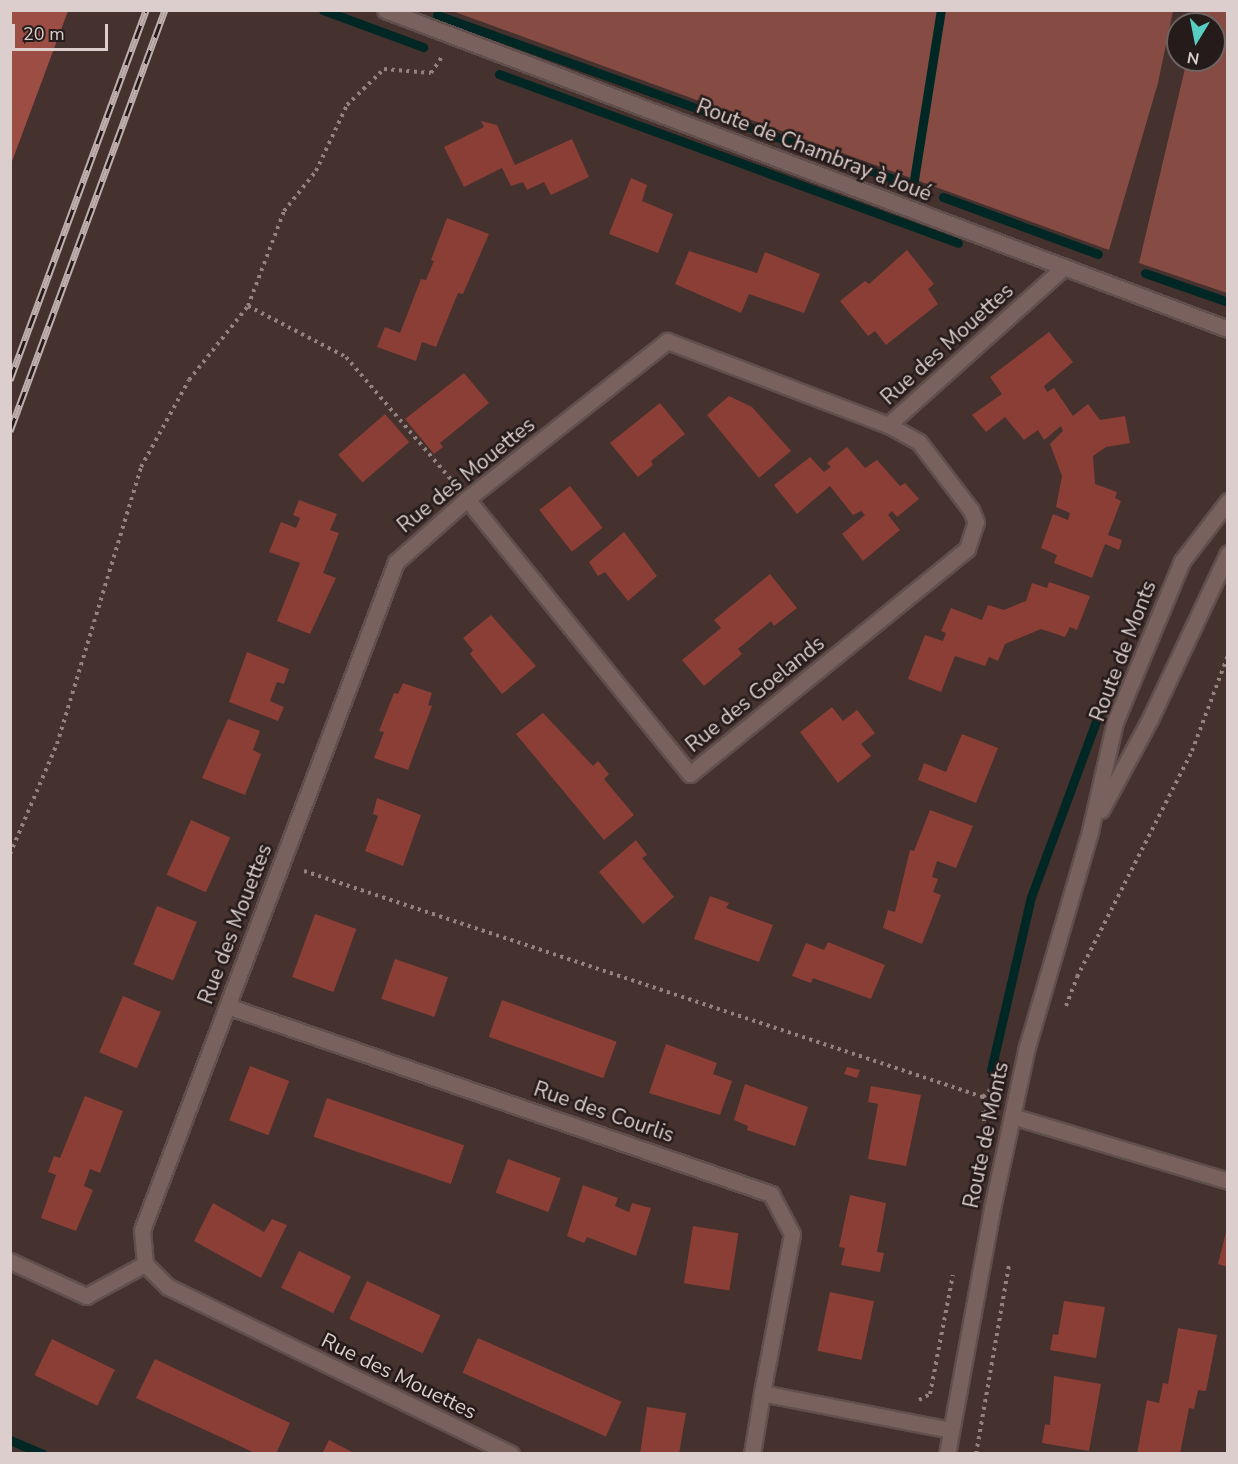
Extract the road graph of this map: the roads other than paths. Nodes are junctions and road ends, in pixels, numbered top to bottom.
1 (385, 10) edge
2 (1064, 267) junction
3 (1227, 329) edge
4 (888, 425) junction
5 (467, 499) junction
6 (1227, 501) edge
7 (1227, 553) edge
8 (1090, 831) junction
9 (226, 1006) junction
10 (1012, 1116) junction
11 (1227, 1181) edge
12 (10, 1261) edge
13 (145, 1264) junction
14 (762, 1393) junction
15 (950, 1430) junction
16 (511, 1454) edge
17 (752, 1454) edge
18 (947, 1454) edge

1 - 2 street, Route de Chambray à Joué
2 - 3 street, Route de Chambray à Joué
2 - 4 street, Rue des Mouettes
4 - 5 street, Rue des Mouettes
4 - 5 street, Rue des Goelands
5 - 9 street, Rue des Mouettes
6 - 8 street, Route de Monts
7 - 8 street, Route de Monts
8 - 10 street, Route de Monts
9 - 13 street, Rue des Mouettes
9 - 14 street, Rue des Courlis
10 - 11 street
10 - 15 street, Route de Monts
12 - 13 street
13 - 16 street, Rue des Mouettes
14 - 15 street
14 - 17 street
15 - 18 street, Route de Monts

